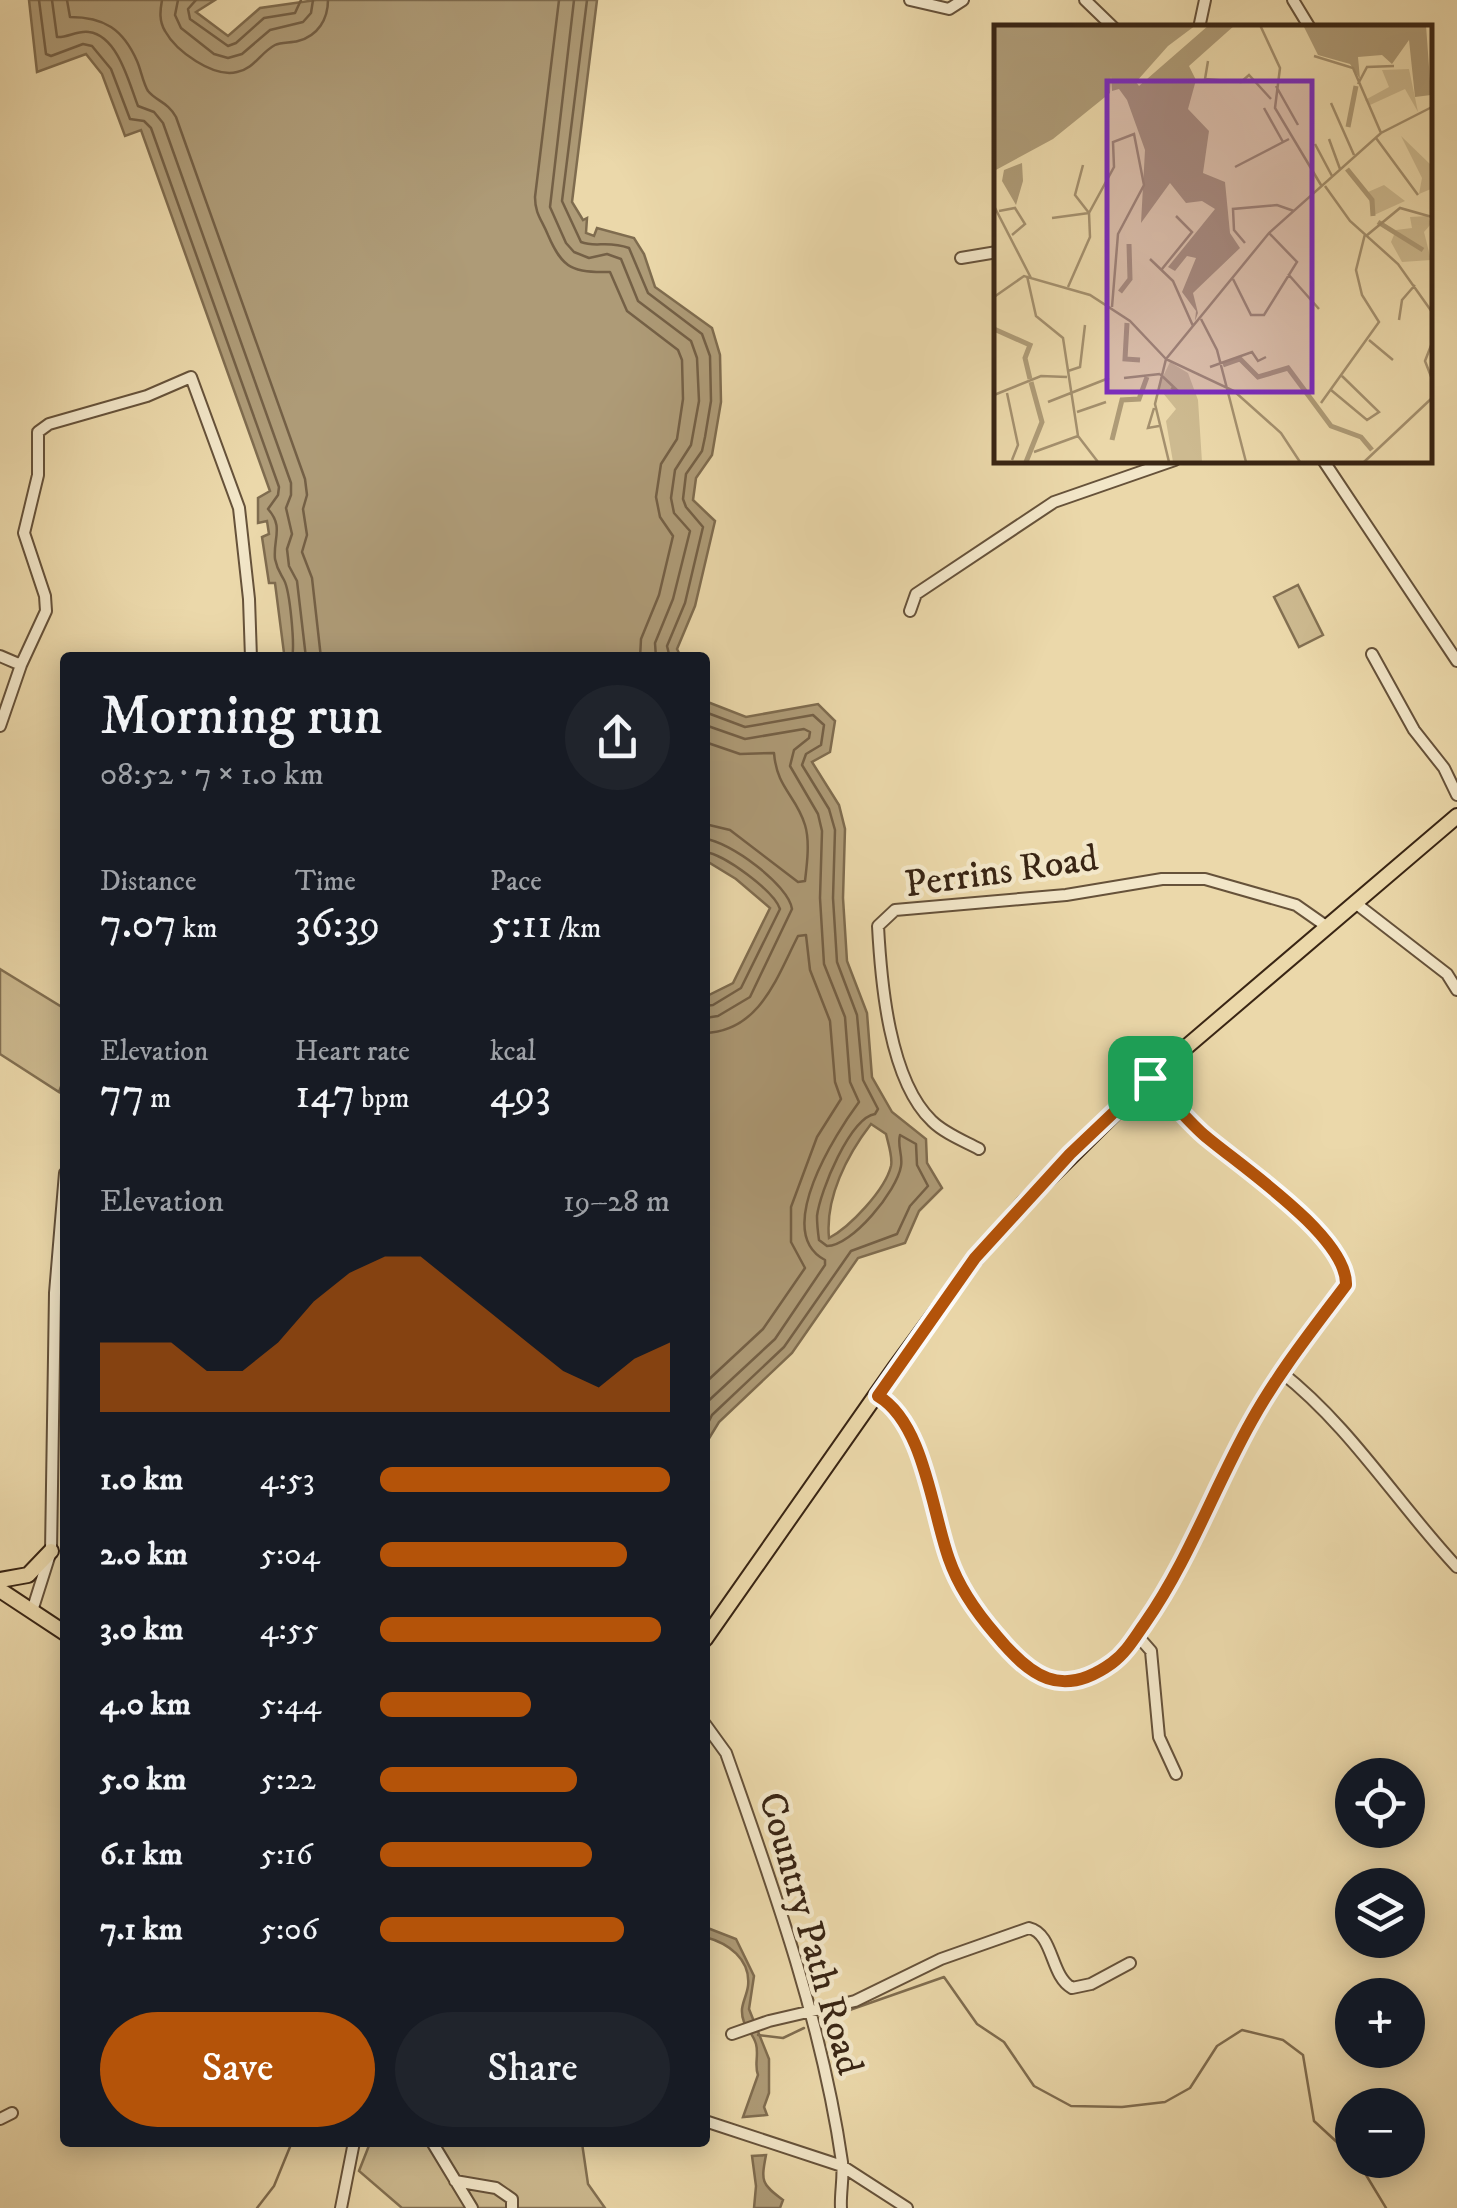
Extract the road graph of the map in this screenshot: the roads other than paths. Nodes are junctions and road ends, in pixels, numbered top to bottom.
1 (910, 0) edge
2 (962, 0) edge
3 (1085, 0) edge
4 (1205, 0) edge
5 (1293, 0) edge
6 (1111, 25) edge
7 (1200, 25) edge
8 (1308, 25) edge
9 (994, 252) edge
10 (961, 258) dead end
11 (1170, 462) edge
12 (1324, 462) edge
13 (910, 611) dead end
14 (251, 652) edge
15 (1372, 654) dead end
16 (0, 656) edge
17 (1457, 661) edge
18 (21, 664) junction
19 (0, 726) edge
20 (1457, 795) edge
21 (1457, 816) edge
22 (1354, 902) junction
23 (1326, 926) junction
24 (1457, 990) edge
25 (1150, 1078) junction
26 (979, 1149) dead end
27 (60, 1240) edge
28 (1281, 1372) junction
29 (878, 1396) junction
30 (51, 1550) junction
31 (1457, 1567) edge
32 (0, 1580) edge
33 (0, 1590) edge
34 (32, 1611) junction
35 (60, 1630) edge
36 (710, 1632) edge
37 (1137, 1634) junction
38 (710, 1731) edge
39 (1176, 1774) dead end
40 (1130, 1963) dead end
41 (809, 2014) junction
42 (737, 2033) dead end
43 (12, 2113) dead end
44 (0, 2119) edge
45 (710, 2123) edge
46 (353, 2147) edge
47 (435, 2147) edge
48 (842, 2166) junction
49 (455, 2181) junction
50 (342, 2208) edge
51 (472, 2208) edge
52 (512, 2208) edge
53 (841, 2208) edge
54 (907, 2208) edge

1 - 2 street
3 - 6 street
4 - 7 street
5 - 8 street
9 - 10 street
11 - 13 street
12 - 17 street
14 - 18 street
15 - 20 street
16 - 18 street
18 - 19 street
21 - 22 main road
22 - 23 main road
22 - 24 street
23 - 25 main road
23 - 26 street, Perrins Road
25 - 28 street
25 - 29 main road
27 - 30 street
28 - 31 street
28 - 37 street
29 - 36 main road
29 - 37 street
30 - 32 main road
30 - 34 street
33 - 34 main road
34 - 35 main road
37 - 39 street
38 - 41 street, Country Path Road
40 - 41 street
41 - 42 street
41 - 48 street, Country Path Road
43 - 44 street
45 - 48 street
46 - 50 street
47 - 49 street
48 - 53 street, Country Path Road
48 - 54 street
49 - 51 street
49 - 52 street

